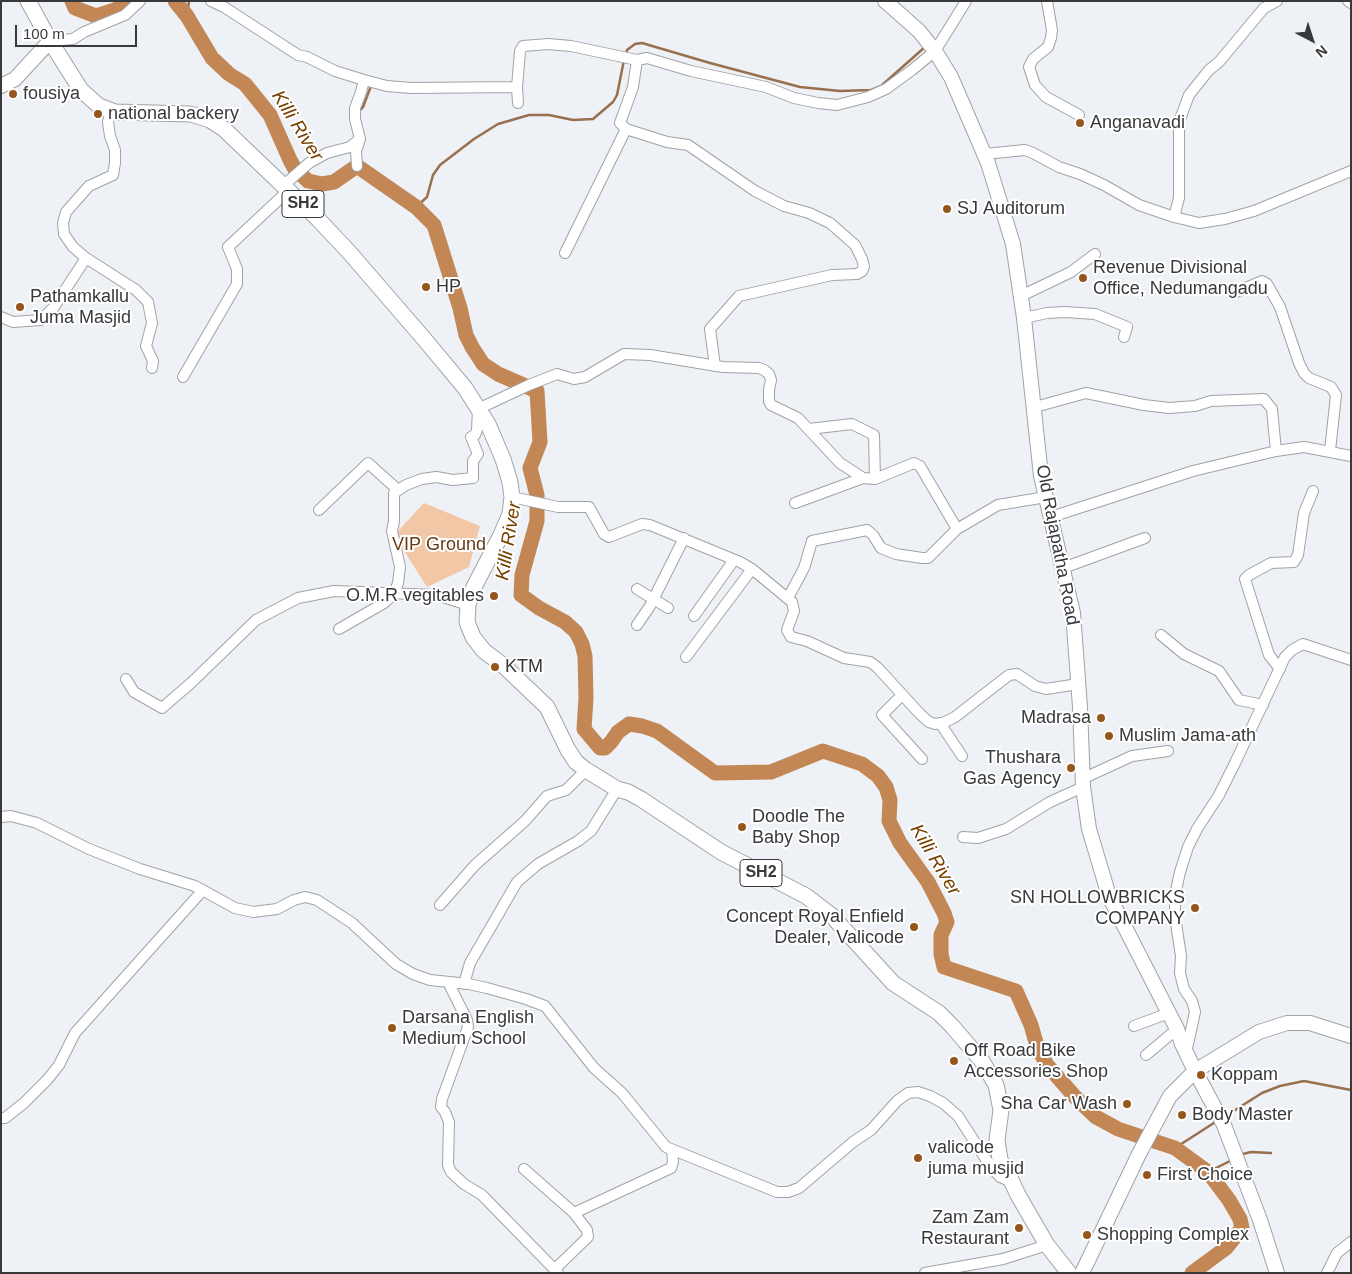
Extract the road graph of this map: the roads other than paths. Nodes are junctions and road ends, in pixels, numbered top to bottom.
1 (28, 1) edge
2 (140, 1) edge
3 (211, 1) edge
4 (885, 1) edge
5 (966, 1) edge
6 (1047, 1) edge
7 (1277, 1) edge
8 (50, 41) junction
9 (931, 45) junction
10 (630, 59) junction
11 (364, 80) junction
12 (1, 86) edge
13 (517, 87) junction
14 (518, 103) dead end
15 (111, 110) junction
16 (1079, 115) dead end
17 (626, 129) junction
18 (360, 139) junction
19 (985, 154) junction
20 (357, 166) dead end
21 (1351, 171) edge
22 (286, 188) junction
23 (1174, 217) junction
24 (564, 253) dead end
25 (1095, 254) dead end
26 (86, 258) junction
27 (1236, 292) dead end
28 (1021, 296) junction
29 (1, 317) edge
30 (1024, 318) junction
31 (1124, 336) dead end
32 (715, 366) junction
33 (152, 368) dead end
34 (183, 377) dead end
35 (1035, 407) junction
36 (478, 409) junction
37 (808, 429) junction
38 (1276, 451) junction
39 (1330, 451) junction
40 (1351, 456) edge
41 (863, 478) junction
42 (874, 479) junction
43 (398, 490) junction
44 (1313, 491) dead end
45 (512, 497) junction
46 (1046, 497) junction
47 (796, 503) dead end
48 (319, 510) dead end
49 (1051, 517) junction
50 (958, 529) junction
51 (684, 538) junction
52 (1145, 538) dead end
53 (734, 560) junction
54 (1063, 568) junction
55 (752, 569) junction
56 (636, 589) dead end
57 (394, 594) junction
58 (788, 598) junction
59 (653, 600) junction
60 (468, 606) junction
61 (668, 608) dead end
62 (694, 616) dead end
63 (638, 625) dead end
64 (339, 629) dead end
65 (1161, 635) dead end
66 (686, 657) dead end
67 (1351, 660) edge
68 (1280, 669) junction
69 (126, 679) dead end
70 (1078, 684) junction
71 (902, 695) junction
72 (1263, 705) junction
73 (940, 723) junction
74 (1168, 751) dead end
75 (962, 756) dead end
76 (922, 759) dead end
77 (586, 770) junction
78 (1083, 783) junction
79 (617, 789) junction
80 (1, 817) edge
81 (963, 837) dead end
82 (203, 890) junction
83 (440, 905) dead end
84 (448, 982) junction
85 (464, 984) junction
86 (1169, 1013) junction
87 (1134, 1026) dead end
88 (1177, 1029) junction
89 (1351, 1036) edge
90 (1186, 1053) junction
91 (1146, 1055) dead end
92 (1194, 1070) junction
93 (1, 1118) edge
94 (672, 1150) junction
95 (524, 1169) dead end
96 (1012, 1182) junction
97 (574, 1213) junction
98 (1351, 1242) edge
99 (1046, 1245) junction
100 (556, 1271) edge
101 (926, 1273) edge
102 (1069, 1273) edge
103 (1082, 1273) edge
104 (1277, 1273) edge
105 (1326, 1273) edge

1 - 8 main road, SH2
2 - 8 street
3 - 11 street
4 - 9 main road, Old Rajapatha Road
5 - 9 street
6 - 16 street
7 - 23 street
8 - 12 main road
8 - 15 main road, SH2
9 - 10 street
9 - 19 main road, Old Rajapatha Road
10 - 13 street
10 - 17 street
11 - 13 street
11 - 18 street
13 - 14 street
15 - 22 main road, SH2
15 - 26 street
17 - 24 street
17 - 32 street
18 - 20 street
18 - 22 street
19 - 23 street
19 - 28 main road, Old Rajapatha Road
21 - 23 street
22 - 34 street
22 - 36 main road, SH2
25 - 28 street
26 - 29 street
26 - 33 street
27 - 39 street
28 - 30 main road, Old Rajapatha Road
30 - 31 street
30 - 35 main road, Old Rajapatha Road
32 - 36 street
32 - 37 street
35 - 38 street
35 - 46 main road, Old Rajapatha Road
36 - 43 street
36 - 45 main road, SH2
37 - 41 street
37 - 42 street
38 - 39 street
38 - 49 street
39 - 40 street
41 - 42 street
41 - 47 street
42 - 50 street
43 - 48 street
43 - 57 street
44 - 68 street
45 - 51 street
45 - 60 main road, SH2
46 - 49 main road, Old Rajapatha Road
46 - 50 street
49 - 54 main road, Old Rajapatha Road
50 - 58 street
51 - 53 street
51 - 59 street
52 - 54 street
53 - 55 street
53 - 62 street
54 - 70 main road, Old Rajapatha Road
55 - 58 street
55 - 66 street
56 - 59 street
57 - 60 street
57 - 64 street
57 - 69 street
58 - 71 street
59 - 61 street
59 - 63 street
60 - 77 main road, SH2
65 - 72 street
67 - 68 street
68 - 72 street
70 - 73 street
70 - 78 main road, Old Rajapatha Road
71 - 73 street
71 - 76 street
72 - 90 street
73 - 75 street
74 - 78 street
77 - 79 main road, SH2
77 - 83 street
78 - 81 street
78 - 86 main road, Old Rajapatha Road
79 - 85 street
79 - 96 main road, SH2
80 - 82 street
82 - 84 street
82 - 93 street
84 - 85 street
84 - 100 street
85 - 94 street
86 - 87 street
86 - 88 main road, Old Rajapatha Road
88 - 90 main road, Old Rajapatha Road
88 - 91 street
89 - 92 main road
90 - 92 main road, Old Rajapatha Road
92 - 103 main road
92 - 104 main road, Old Rajapatha Road
94 - 96 street
94 - 97 street
95 - 97 street
96 - 99 main road, SH2
97 - 100 street
98 - 105 street
99 - 101 street
99 - 102 main road, SH2

